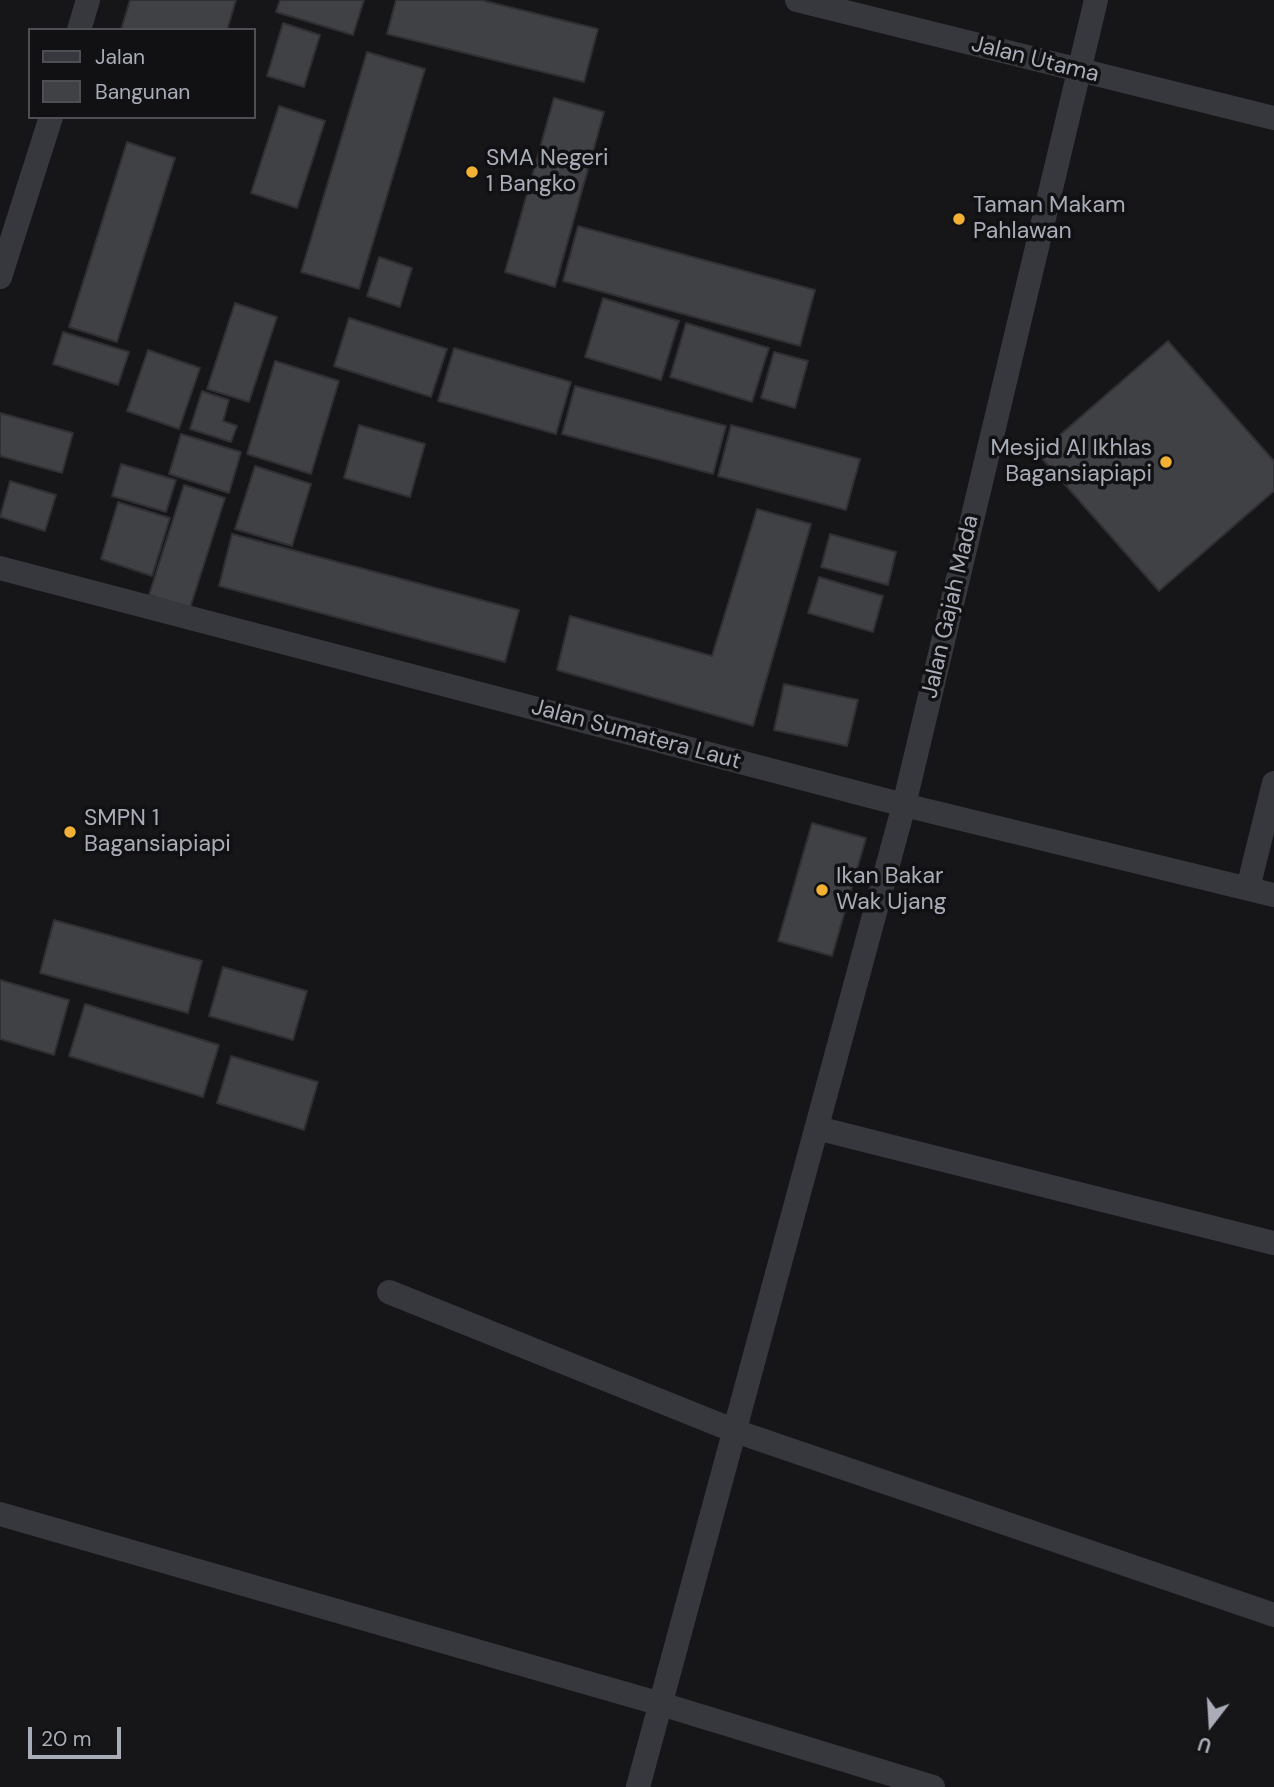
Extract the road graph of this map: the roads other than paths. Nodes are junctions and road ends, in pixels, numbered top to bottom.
1 (88, 0) edge
2 (797, 0) edge
3 (1096, 0) edge
4 (883, 10) edge
5 (80, 28) edge
6 (1078, 71) junction
7 (1274, 118) edge
8 (50, 119) edge
9 (0, 277) edge
10 (0, 568) edge
11 (1274, 783) edge
12 (904, 805) junction
13 (1248, 888) junction
14 (1274, 895) edge
15 (817, 1128) junction
16 (1274, 1243) edge
17 (389, 1292) dead end
18 (735, 1431) junction
19 (0, 1514) edge
20 (1274, 1615) edge
21 (661, 1704) junction
22 (638, 1787) edge
23 (933, 1787) edge

1 - 5 street
2 - 4 street, Jalan Utama
3 - 6 street, Jalan Gajah Mada
4 - 6 street, Jalan Utama
6 - 7 street, Jalan Utama
6 - 12 street, Jalan Gajah Mada
8 - 9 street
10 - 12 street, Jalan Sumatera Laut
11 - 13 street
12 - 13 street, Jalan Sumatera Laut
12 - 15 street, Jalan Gajah Mada
13 - 14 street, Jalan Sumatera Laut
15 - 16 street
15 - 18 street, Jalan Gajah Mada
17 - 18 street
18 - 20 street
18 - 21 street, Jalan Gajah Mada
19 - 21 street
21 - 22 street, Jalan Gajah Mada
21 - 23 street

